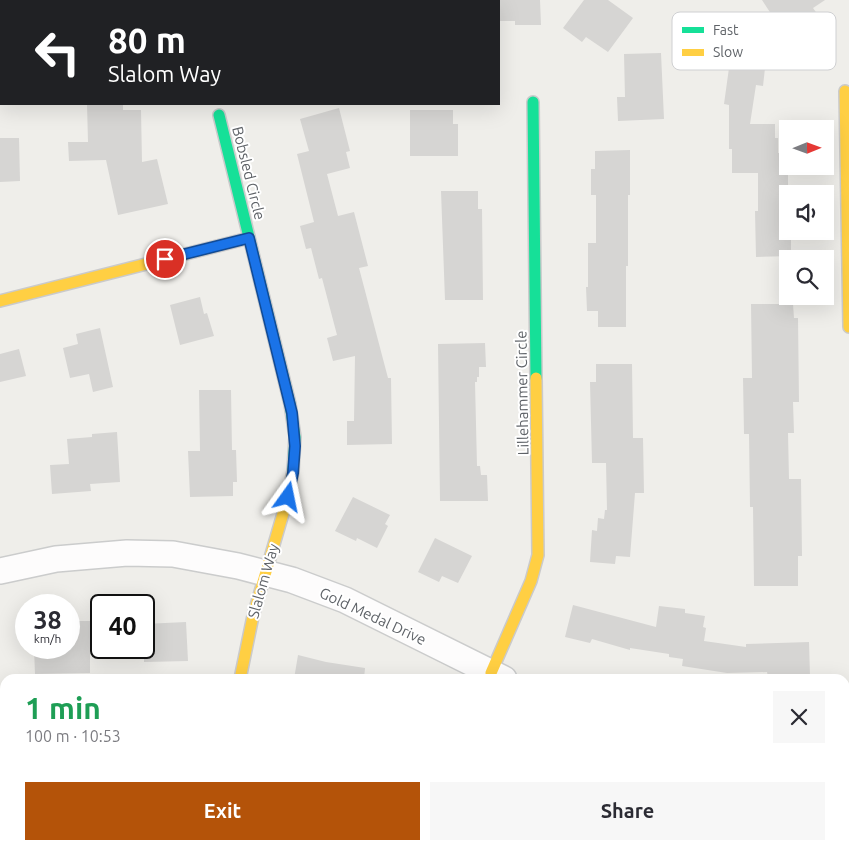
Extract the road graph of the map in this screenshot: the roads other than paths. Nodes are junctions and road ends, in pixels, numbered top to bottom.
1 (845, 90) dead end
2 (534, 102) dead end
3 (219, 115) dead end
4 (249, 238) junction
5 (0, 301) edge
6 (849, 327) edge
7 (0, 571) edge
8 (265, 573) junction
9 (241, 674) edge
10 (494, 674) edge
11 (499, 674) edge

1 - 6 street
2 - 11 street, Lillehammer Circle
3 - 4 street, Bobsled Circle
4 - 5 street
4 - 8 street, Slalom Way
7 - 8 street, Gold Medal Drive
8 - 9 street, Slalom Way
8 - 10 street, Gold Medal Drive

